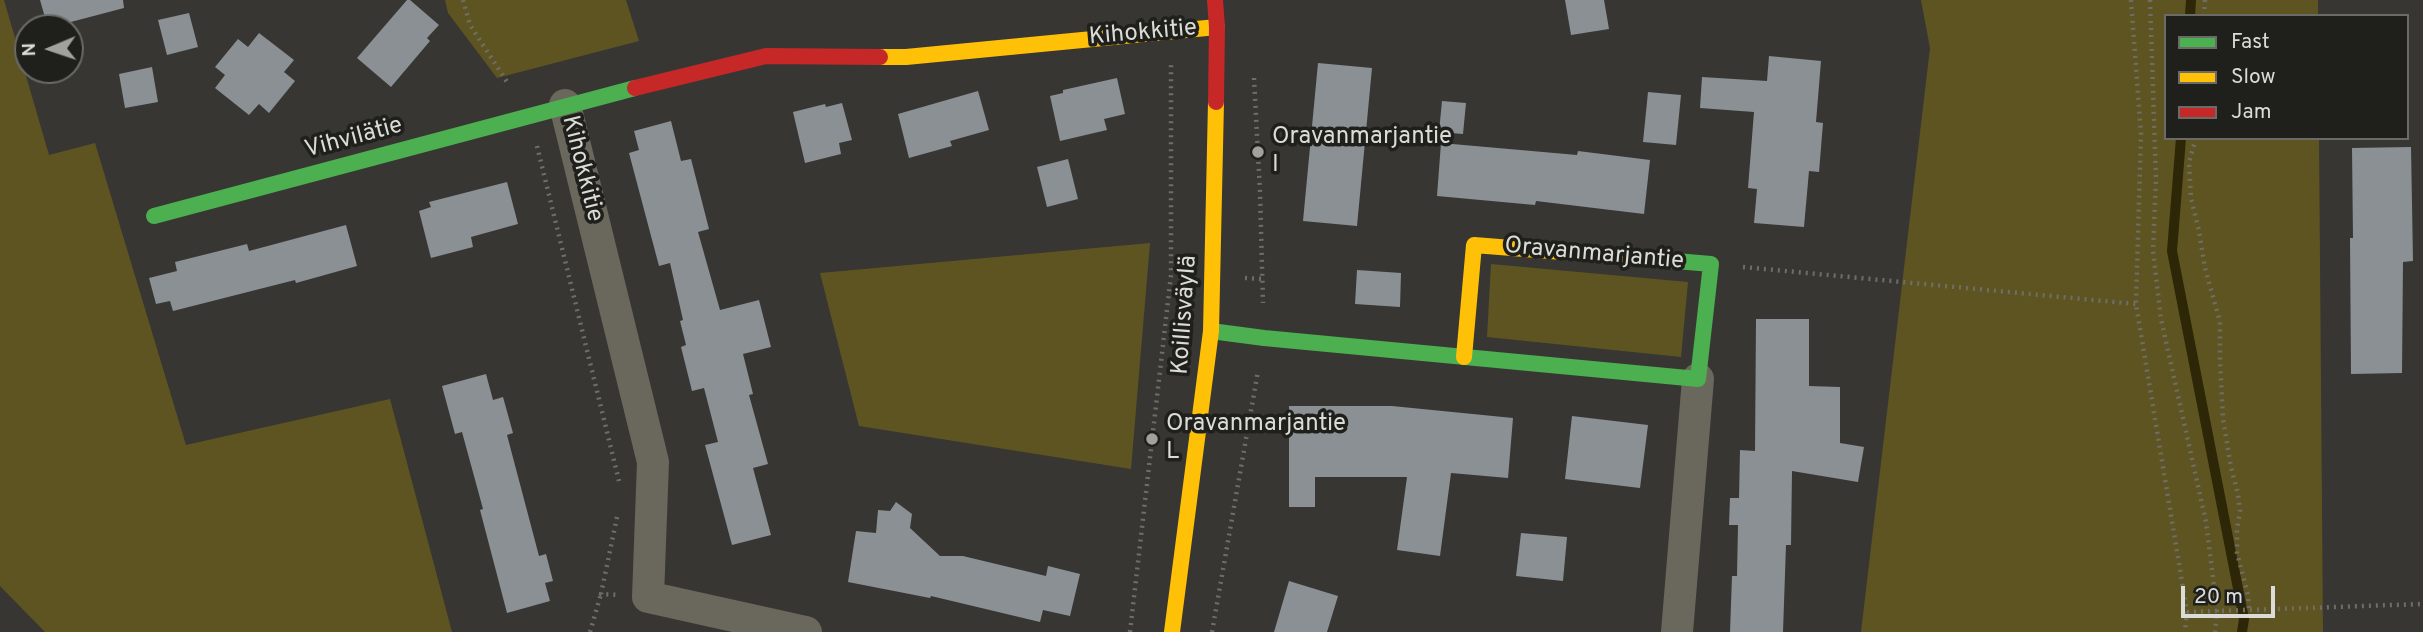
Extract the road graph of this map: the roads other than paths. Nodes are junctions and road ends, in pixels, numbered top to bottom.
1 (1215, 0) edge
2 (1217, 27) junction
3 (565, 105) junction
4 (154, 216) dead end
5 (1211, 331) junction
6 (1464, 357) junction
7 (1698, 379) junction
8 (806, 632) edge
9 (1172, 632) edge
10 (1677, 632) edge

1 - 2 street, Koillisväylä
2 - 3 street, Kihokkitie
2 - 5 street, Koillisväylä
3 - 4 street, Vihvilätie
3 - 8 street, Kihokkitie
5 - 6 street
5 - 9 street, Koillisväylä
6 - 7 street
6 - 7 street, Oravanmarjantie
7 - 10 street, Oravanmarjantie

